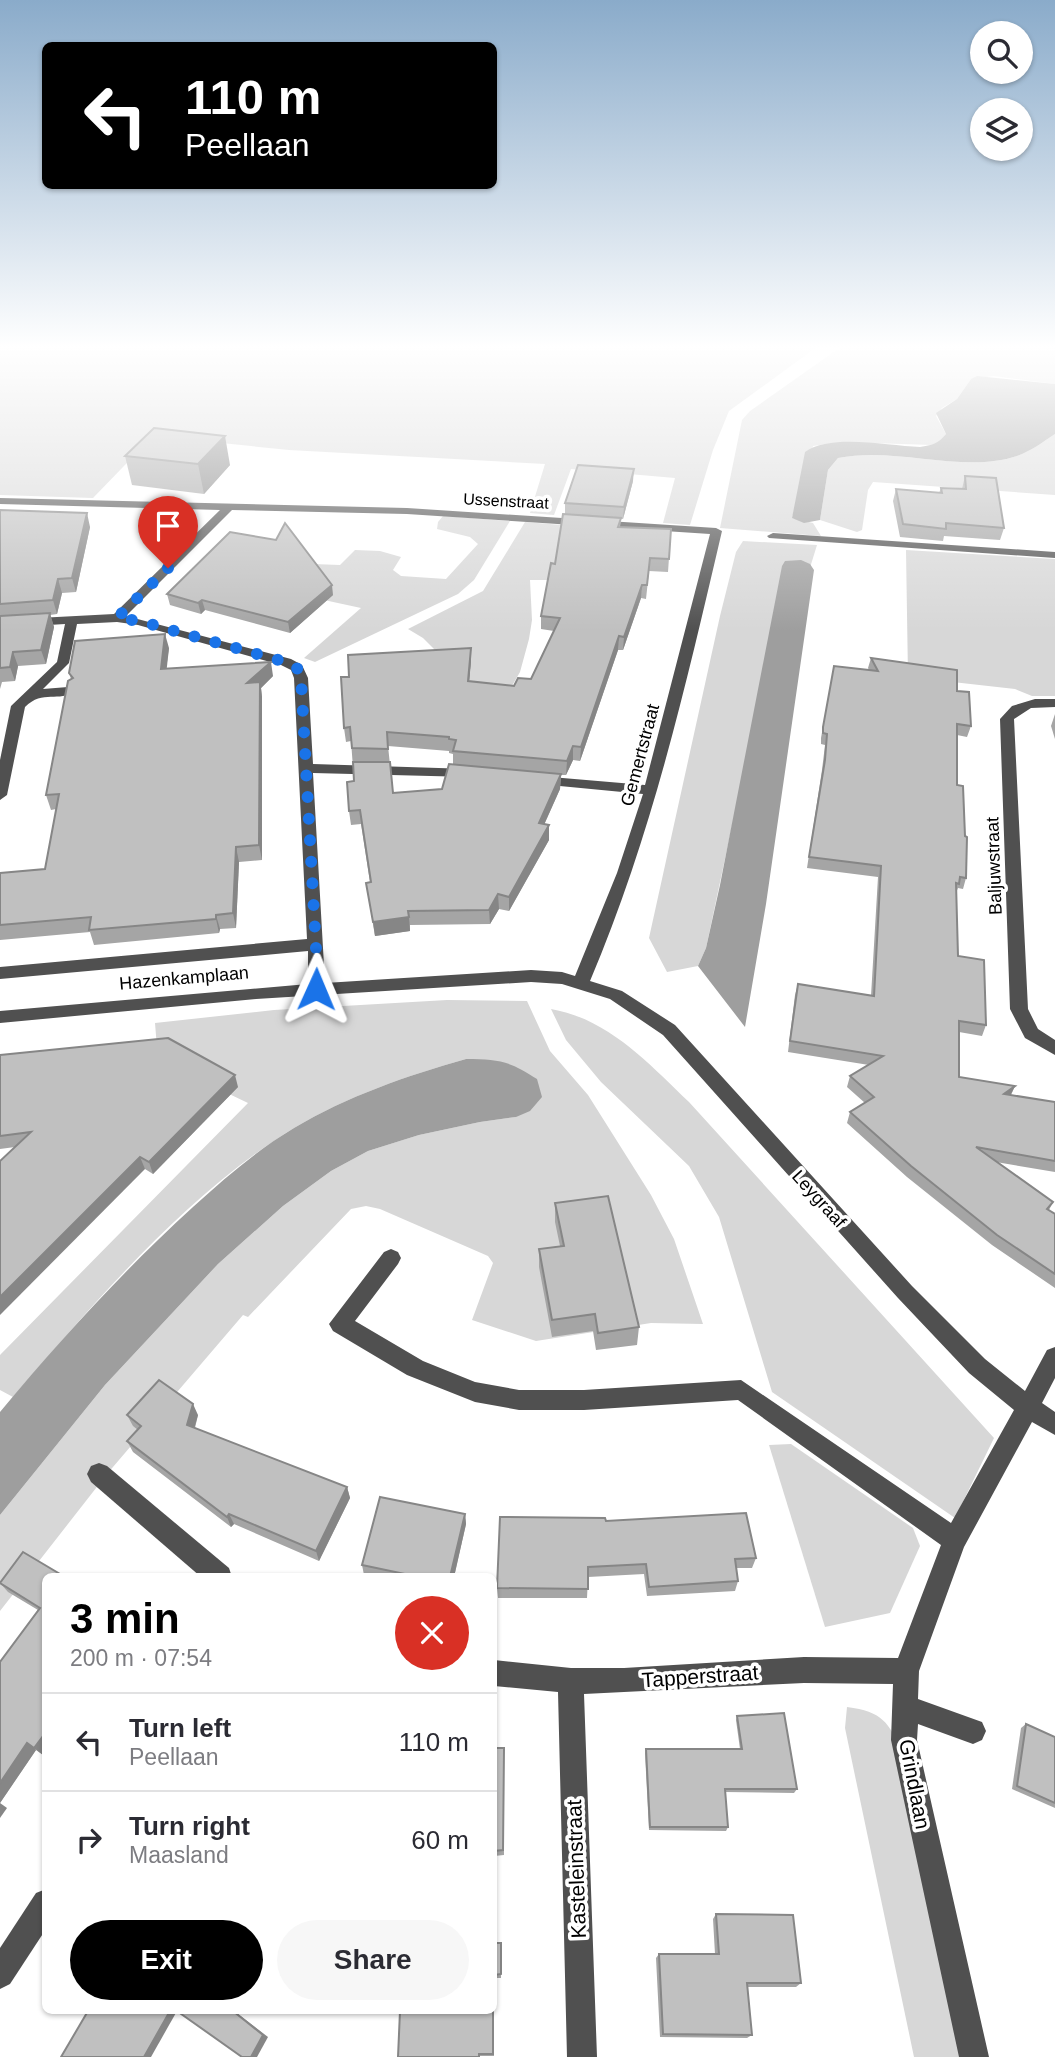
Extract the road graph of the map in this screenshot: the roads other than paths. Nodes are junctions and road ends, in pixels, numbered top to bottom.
1 (0, 501) edge
2 (230, 506) junction
3 (716, 531) joint
4 (773, 536) dead end
5 (1055, 555) edge
6 (117, 618) junction
7 (72, 619) junction
8 (0, 624) edge
9 (68, 691) edge
10 (31, 694) junction
11 (1055, 703) edge
12 (305, 768) junction
13 (489, 775) edge
14 (530, 779) edge
15 (652, 790) junction
16 (0, 795) edge
17 (316, 944) junction
18 (0, 973) edge
19 (581, 982) junction
20 (316, 989) junction
21 (0, 1017) edge
22 (1055, 1048) edge
23 (391, 1258) dead end
24 (1055, 1357) edge
25 (1028, 1407) junction
26 (1055, 1424) edge
27 (100, 1474) dead end
28 (955, 1540) junction
29 (215, 1573) edge
30 (906, 1671) junction
31 (497, 1673) edge
32 (571, 1681) junction
33 (905, 1707) junction
34 (973, 1731) dead end
35 (42, 1908) edge
36 (0, 1974) edge
37 (582, 2057) edge
38 (974, 2057) edge

1 - 2 street, Ussenstraat
2 - 3 street, Ussenstraat
2 - 6 street
3 - 15 street, Gemertstraat
4 - 5 street
6 - 7 street
6 - 12 street
7 - 8 street
7 - 10 street
9 - 10 street
10 - 16 street
11 - 22 street, Baljuwstraat
12 - 13 street
12 - 17 street
14 - 15 street
15 - 19 street, Gemertstraat
17 - 18 street, Hazenkamplaan
17 - 20 street
19 - 20 street, Hazenkamplaan
19 - 25 street, Leygraaf
20 - 21 street, Hazenkamplaan
23 - 28 street
24 - 25 street, Grindlaan
25 - 26 street, Leygraaf
25 - 28 street, Grindlaan
27 - 29 street
28 - 30 street, Grindlaan
30 - 32 street, Tapperstraat
30 - 33 street, Grindlaan
31 - 32 street, Tapperstraat
32 - 37 street, Kasteleinstraat
33 - 34 street
33 - 38 street, Grindlaan
35 - 36 street

